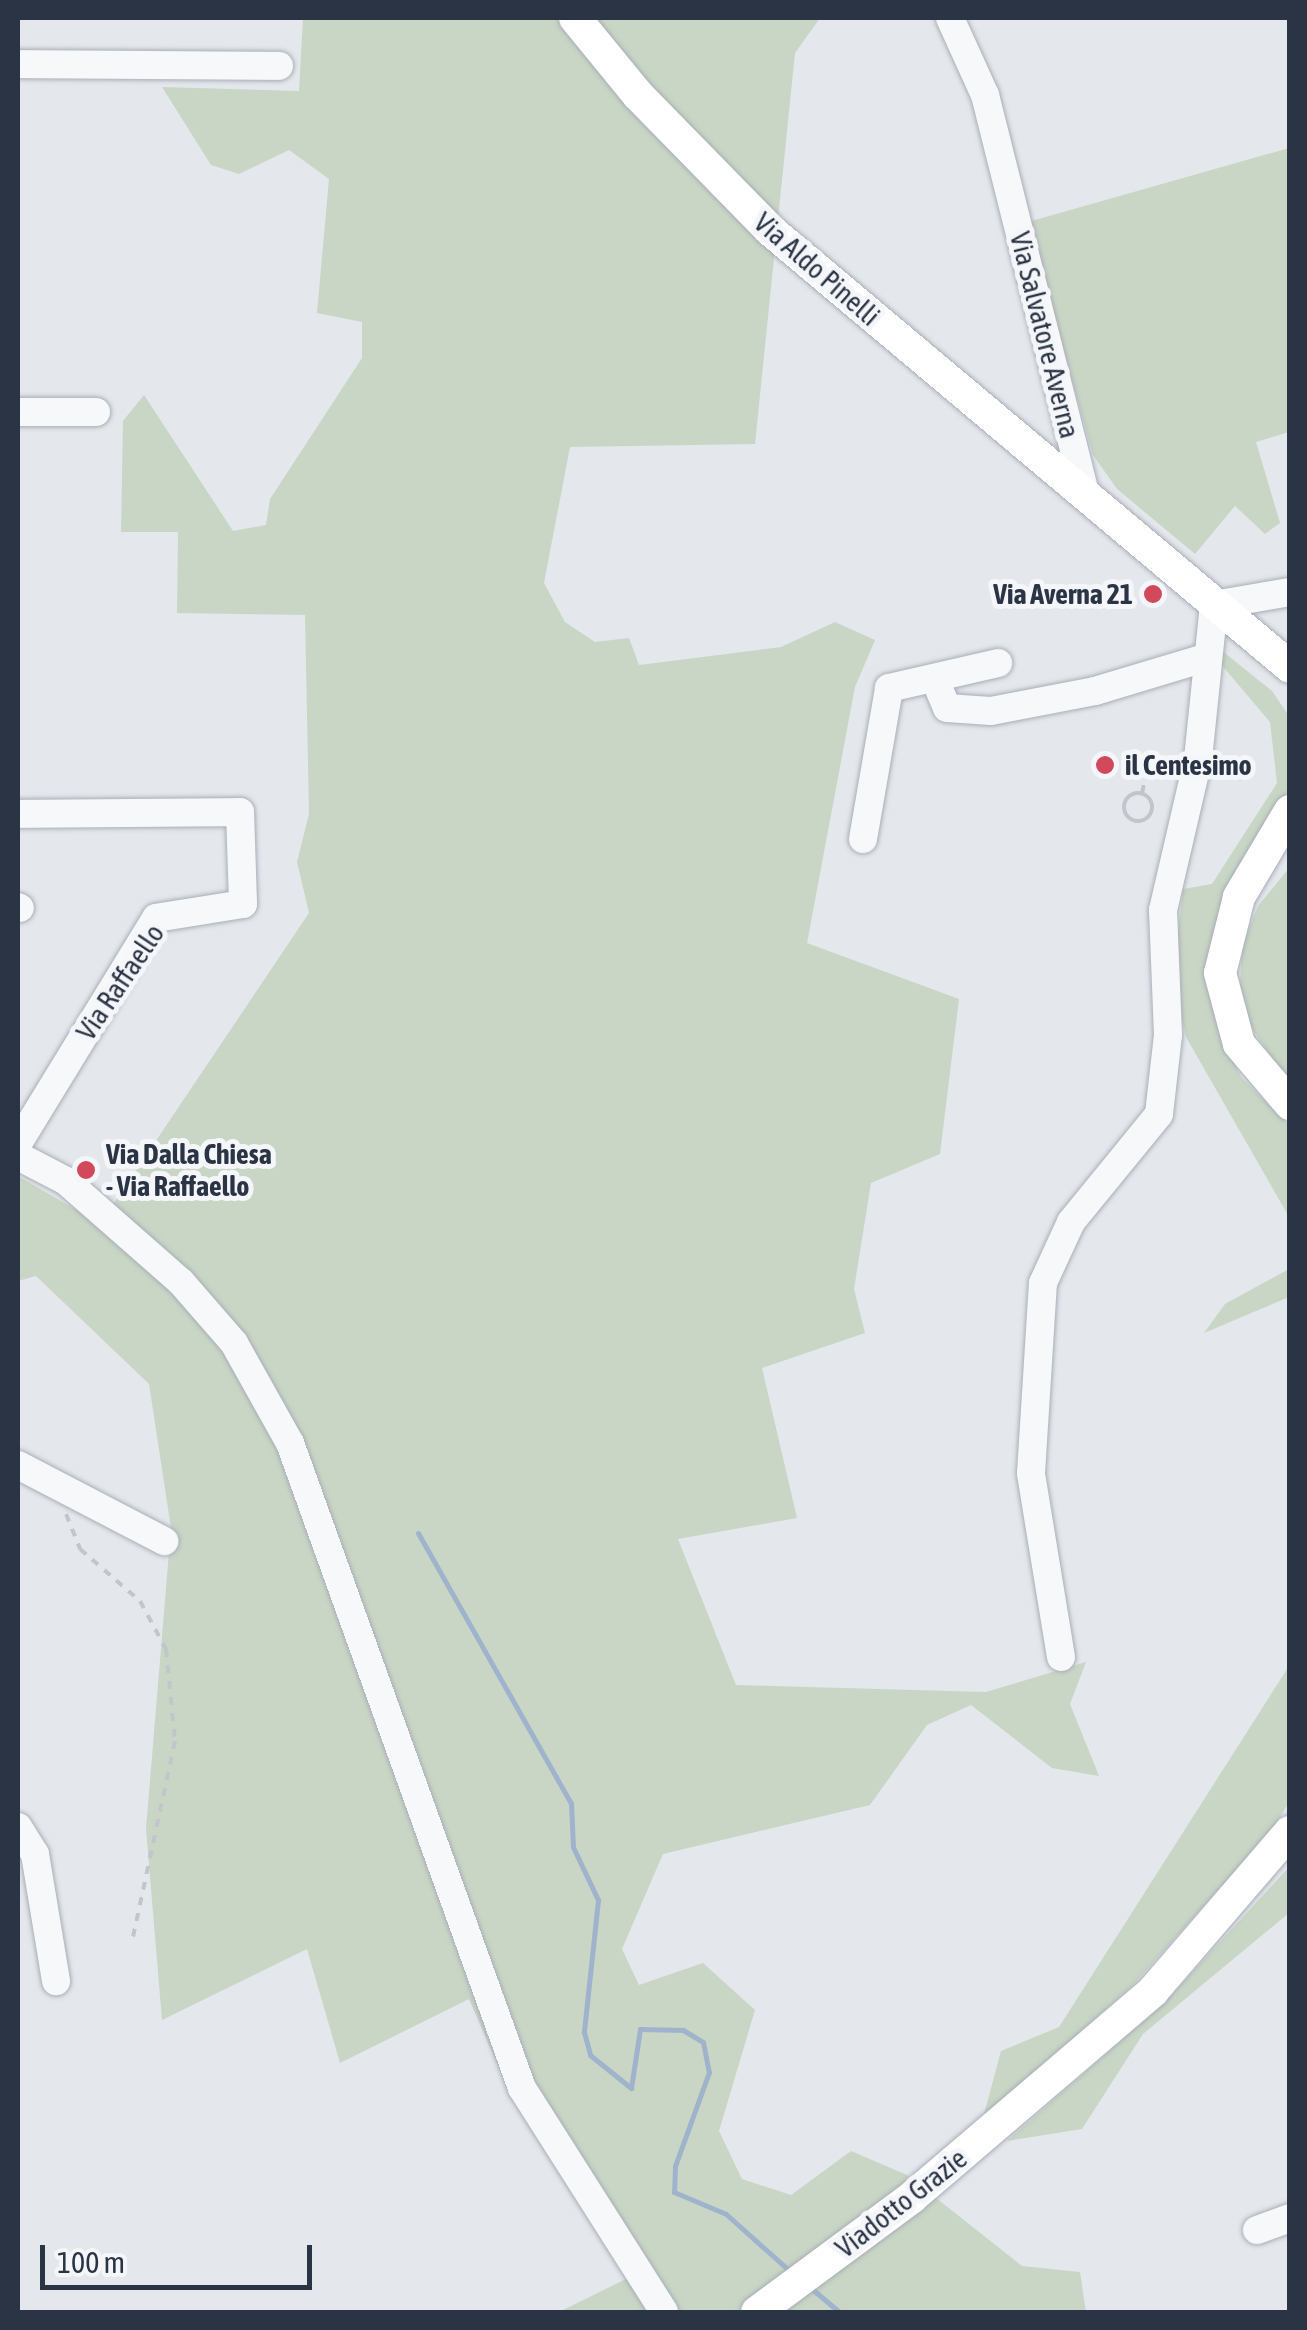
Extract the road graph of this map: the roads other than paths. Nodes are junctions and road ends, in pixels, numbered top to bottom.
1 (575, 18) edge
2 (950, 18) edge
3 (18, 64) edge
4 (279, 66) dead end
5 (18, 412) edge
6 (96, 412) dead end
7 (1085, 494) junction
8 (1290, 592) edge
9 (1226, 614) junction
10 (1205, 658) junction
11 (998, 663) dead end
12 (1290, 667) edge
13 (936, 682) junction
14 (1290, 697) edge
15 (18, 814) edge
16 (1288, 827) edge
17 (863, 839) dead end
18 (1285, 1099) edge
19 (18, 1143) edge
20 (18, 1156) edge
21 (18, 1465) edge
22 (164, 1542) dead end
23 (1061, 1657) dead end
24 (18, 1827) edge
25 (1290, 1832) edge
26 (56, 1981) dead end
27 (1290, 2218) edge
28 (1257, 2230) dead end
29 (664, 2312) edge
30 (758, 2312) edge

1 - 7 main road, Via Aldo Pinelli
2 - 7 street, Via Salvatore Averna
3 - 4 street
5 - 6 street
7 - 9 main road
8 - 9 street
9 - 10 street
9 - 12 main road
9 - 14 main road
10 - 13 street
10 - 23 street
11 - 13 street
13 - 17 street
15 - 19 street, Via Raffaello
16 - 18 main road
20 - 29 street
21 - 22 street
24 - 26 street
25 - 30 main road, Viadotto Grazie
27 - 28 street

